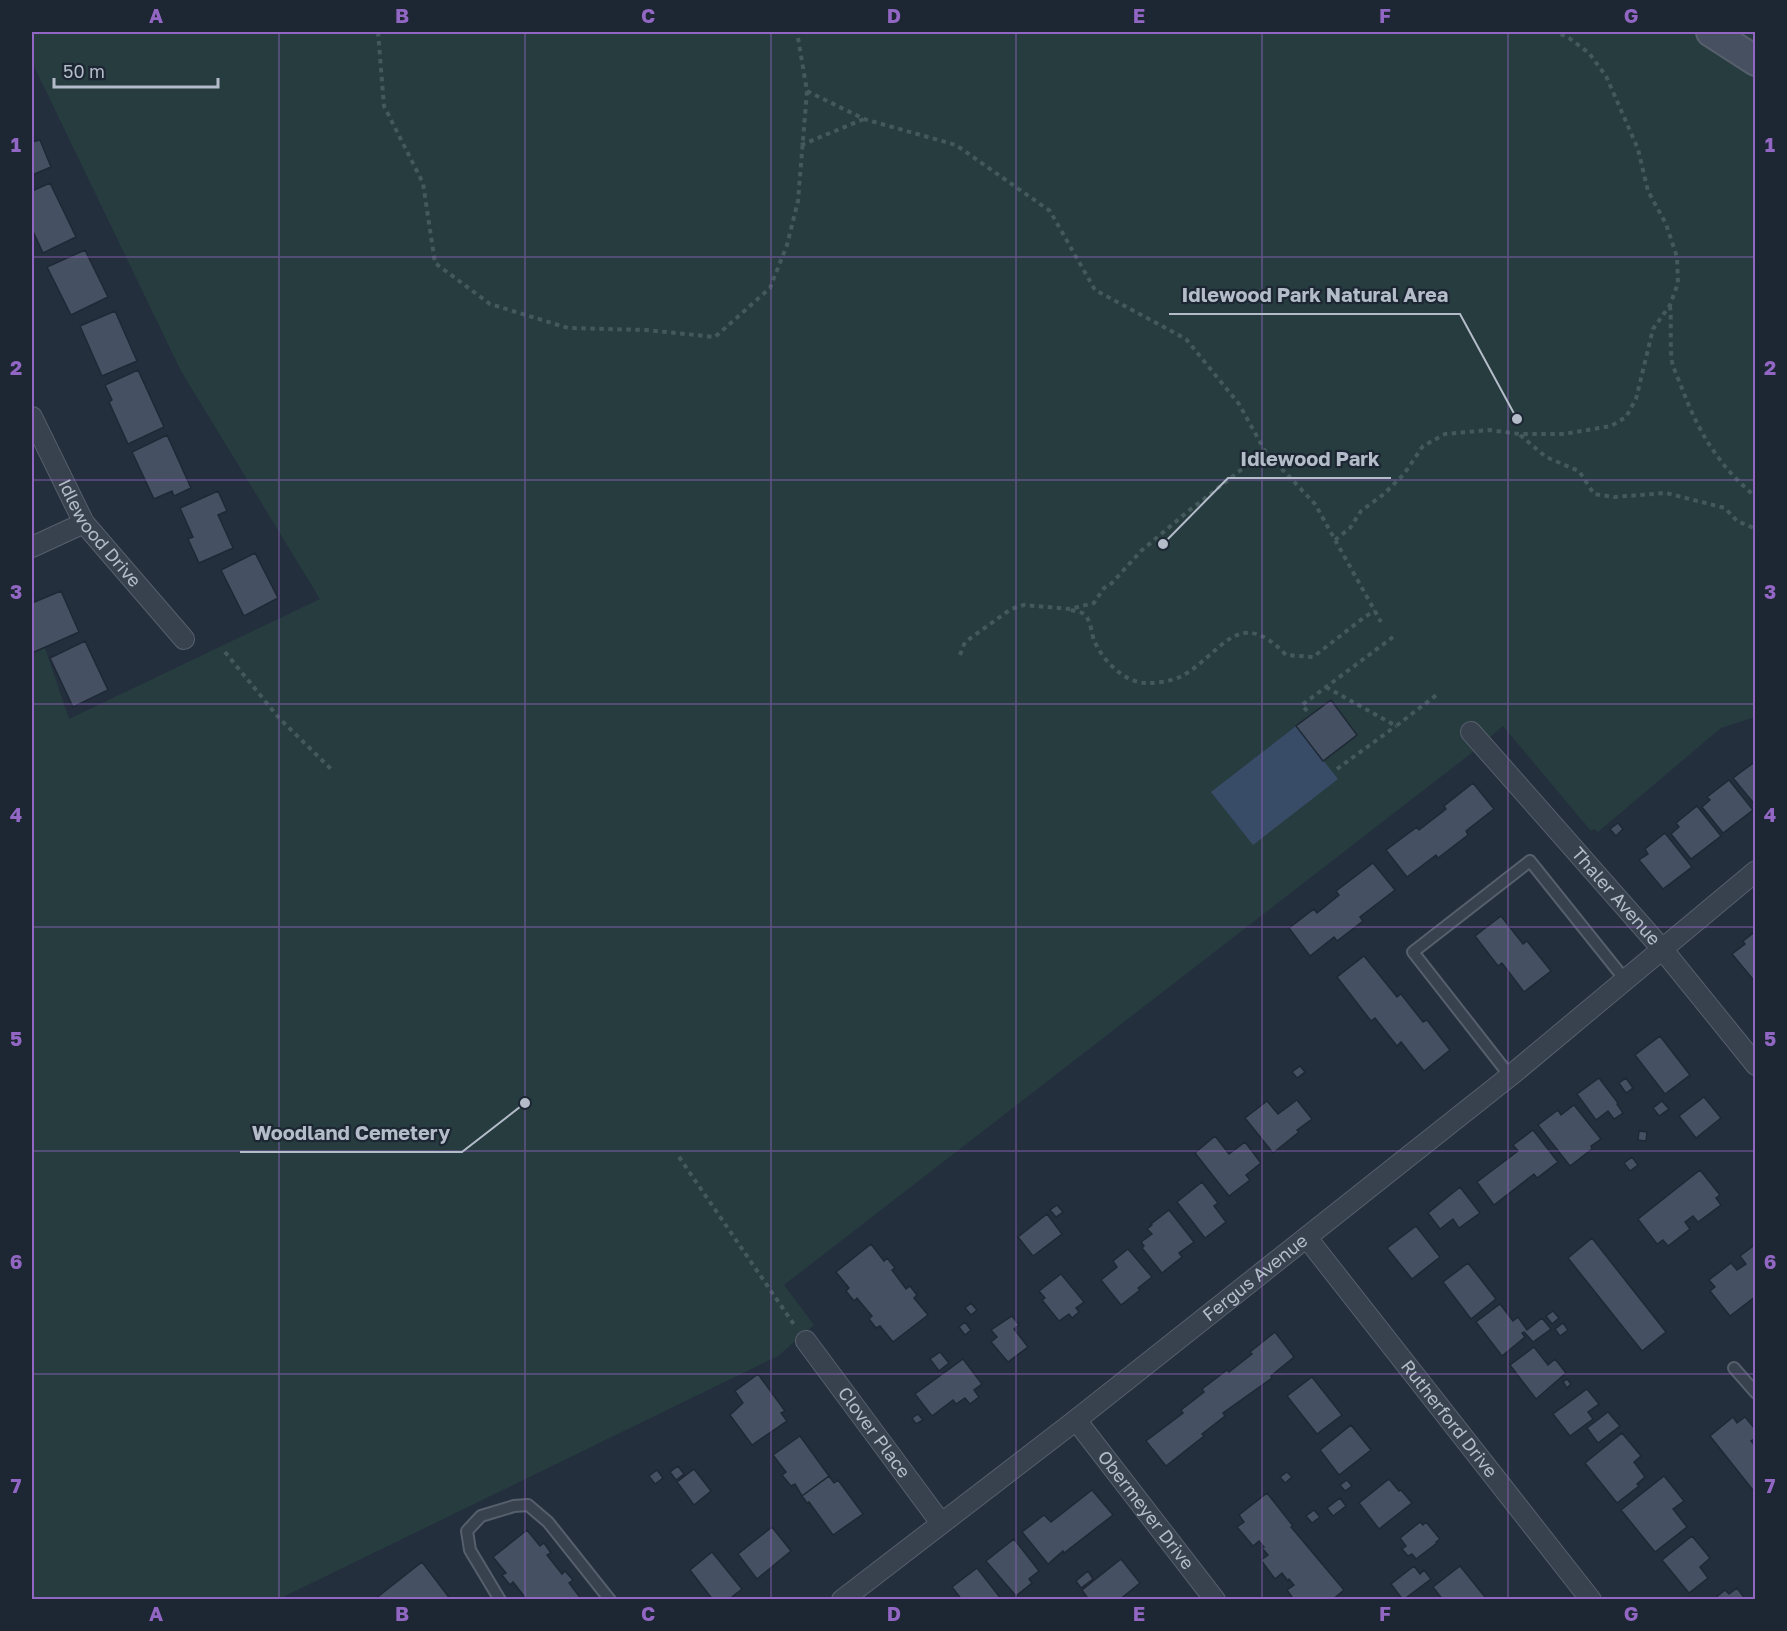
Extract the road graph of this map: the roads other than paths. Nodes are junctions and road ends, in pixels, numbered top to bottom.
1 (1711, 32) edge
2 (1755, 61) edge
3 (32, 417) edge
4 (84, 523) junction
5 (32, 547) edge
6 (184, 639) dead end
7 (1471, 732) dead end
8 (1755, 871) edge
9 (1663, 950) junction
10 (1626, 981) junction
11 (1755, 1065) edge
12 (1510, 1076) junction
13 (1307, 1238) junction
14 (806, 1341) road end
15 (1734, 1368) dead end
16 (1755, 1393) edge
17 (1076, 1420) junction
18 (941, 1524) junction
19 (500, 1599) edge
20 (610, 1599) edge
21 (842, 1599) edge
22 (1215, 1599) edge
23 (1591, 1599) edge

1 - 2 street
3 - 4 street, Idlewood Drive
4 - 5 street
4 - 6 street, Idlewood Drive
7 - 9 street, Thaler Avenue
8 - 9 street, Fergus Avenue
9 - 10 street, Fergus Avenue
9 - 11 street, Thaler Avenue
10 - 12 street, Fergus Avenue
10 - 12 lane
12 - 13 street, Fergus Avenue
13 - 17 street, Fergus Avenue
13 - 23 street, Rutherford Drive
14 - 18 street, Clover Place
15 - 16 lane
17 - 18 street, Fergus Avenue
17 - 22 street, Obermeyer Drive
18 - 21 street, Fergus Avenue
19 - 20 lane

